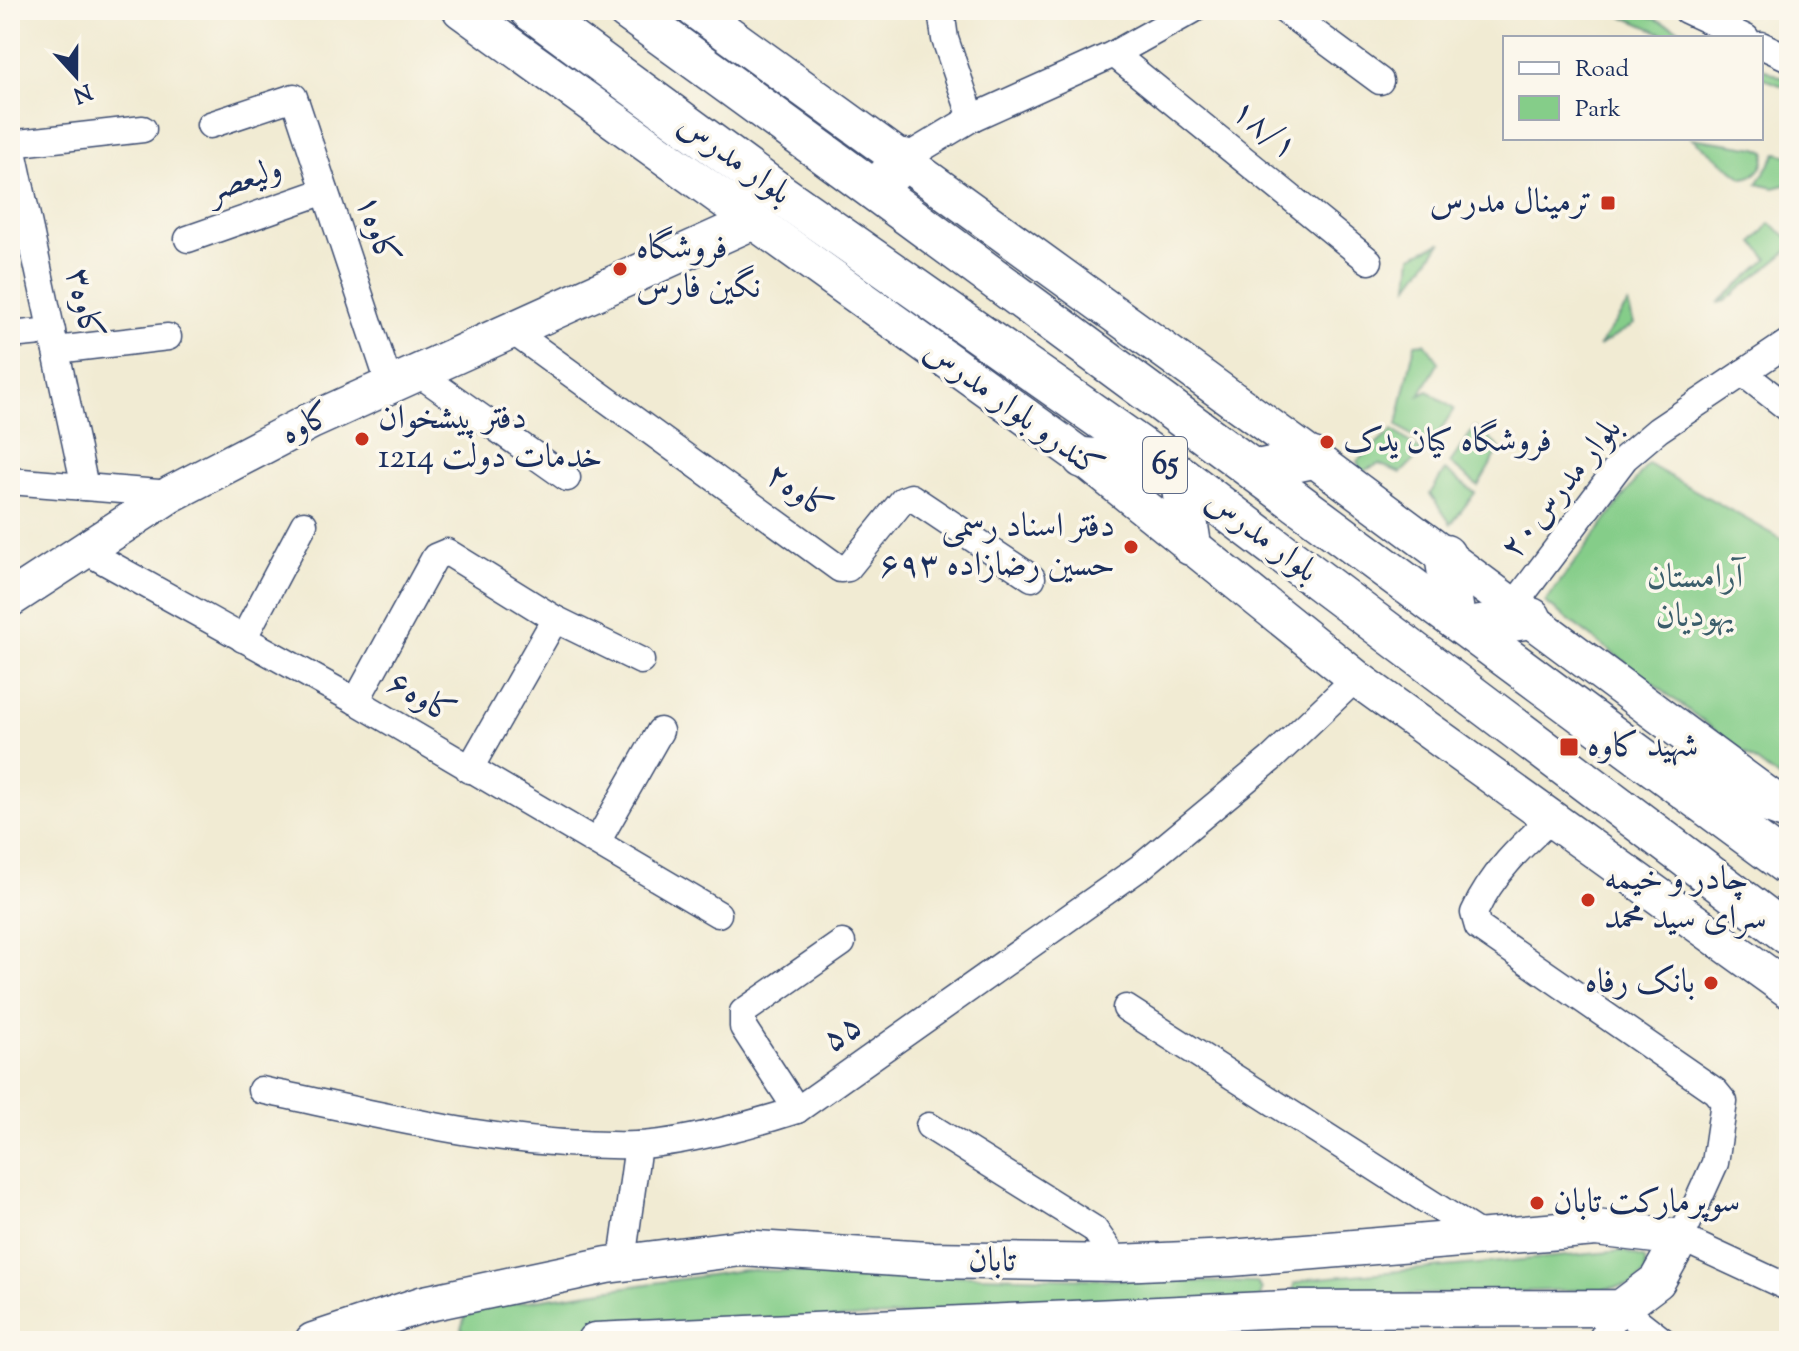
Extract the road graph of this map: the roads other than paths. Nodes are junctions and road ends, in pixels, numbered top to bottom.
1 (461, 10) edge
2 (530, 10) edge
3 (627, 10) edge
4 (695, 10) edge
5 (941, 10) edge
6 (1284, 10) edge
7 (1686, 10) edge
8 (1190, 11) edge
9 (1742, 36) edge
10 (1763, 46) edge
11 (1114, 54) junction
12 (1789, 58) edge
13 (1380, 81) dead end
14 (972, 118) junction
15 (210, 125) dead end
16 (143, 129) dead end
17 (10, 141) edge
18 (904, 159) junction
19 (875, 190) junction
20 (325, 191) junction
21 (751, 222) junction
22 (188, 239) dead end
23 (1369, 261) dead end
24 (511, 330) junction
25 (10, 335) edge
26 (168, 337) dead end
27 (54, 340) junction
28 (1789, 342) edge
29 (1743, 373) junction
30 (404, 379) junction
31 (1789, 409) edge
32 (1083, 458) junction
33 (1316, 460) junction
34 (1173, 470) junction
35 (1257, 470) junction
36 (567, 478) dead end
37 (10, 481) edge
38 (85, 487) junction
39 (171, 494) junction
40 (1316, 514) junction
41 (304, 524) dead end
42 (1191, 545) junction
43 (84, 550) junction
44 (1445, 555) junction
45 (1032, 578) dead end
46 (10, 599) edge
47 (1523, 612) junction
48 (555, 619) junction
49 (1462, 624) junction
50 (243, 639) junction
51 (641, 661) dead end
52 (1356, 678) junction
53 (356, 701) junction
54 (660, 731) dead end
55 (1634, 754) junction
56 (469, 770) junction
57 (1787, 810) edge
58 (1551, 819) junction
59 (597, 842) junction
60 (1789, 866) edge
61 (718, 914) dead end
62 (1789, 935) edge
63 (842, 943) dead end
64 (1789, 990) edge
65 (1126, 1008) dead end
66 (261, 1090) dead end
67 (797, 1110) junction
68 (929, 1126) dead end
69 (638, 1145) junction
70 (1484, 1237) junction
71 (1681, 1238) junction
72 (1282, 1253) junction
73 (622, 1261) junction
74 (1118, 1263) junction
75 (1789, 1288) edge
76 (1621, 1308) junction
77 (1287, 1309) junction
78 (313, 1341) edge
79 (595, 1341) edge
80 (1600, 1341) edge
81 (1663, 1341) edge

1 - 21 street, کندرو بلوار مدرس
2 - 34 main road, بلوار مدرس / 65
3 - 19 main road, بلوار مدرس / 65
4 - 18 street
5 - 14 street
6 - 13 street
7 - 9 street
8 - 11 street
10 - 12 street
11 - 14 street
11 - 23 street, ۱۸/۱
14 - 18 street
15 - 20 street, کاوه۱
16 - 17 street
17 - 27 street, کاوه۳
18 - 19 main road
18 - 33 street
19 - 35 main road, بلوار مدرس / 65
20 - 22 street, ولیعصر
20 - 30 street, کاوه۱
21 - 24 street, کاوه
21 - 32 street, کندرو بلوار مدرس
24 - 30 street, کاوه
24 - 45 street, کاوه۲
25 - 27 street
26 - 27 street
27 - 38 street, کاوه۳
28 - 29 street, بلوار مدرس۲۰
29 - 31 street
29 - 47 street, بلوار مدرس۲۰
30 - 36 street
30 - 39 street, کاوه
32 - 34 main road
32 - 42 street, کندرو بلوار مدرس
33 - 35 main road
33 - 40 main road
33 - 44 street
34 - 42 main road
34 - 62 main road, بلوار مدرس / 65
35 - 40 main road, بلوار مدرس / 65
37 - 38 street
38 - 39 street
39 - 43 street, کاوه
40 - 49 main road, بلوار مدرس / 65
41 - 50 street
42 - 52 street, کندرو بلوار مدرس
43 - 46 street, کاوه
43 - 50 street, کاوه۶
44 - 47 street
44 - 49 main road
47 - 49 main road
47 - 57 street
48 - 51 street
48 - 53 street
48 - 56 street
49 - 55 main road, بلوار مدرس / 65
50 - 53 street, کاوه۶
52 - 58 street, کندرو بلوار مدرس
52 - 67 street, ۵۵
53 - 56 street, کاوه۶
54 - 59 street
55 - 57 main road
55 - 60 main road, بلوار مدرس / 65
56 - 59 street, کاوه۶
58 - 64 street, کندرو بلوار مدرس
58 - 71 street
59 - 61 street, کاوه۶
63 - 67 street
65 - 70 street
66 - 69 street, ۵۵
67 - 69 street, ۵۵
68 - 74 street
69 - 73 street
70 - 71 street, تابان
70 - 72 street, تابان
71 - 75 street
71 - 76 street
72 - 74 street, تابان
72 - 77 street
73 - 74 street, تابان
73 - 78 street, تابان
76 - 77 street
76 - 80 street
76 - 81 street
77 - 79 street

